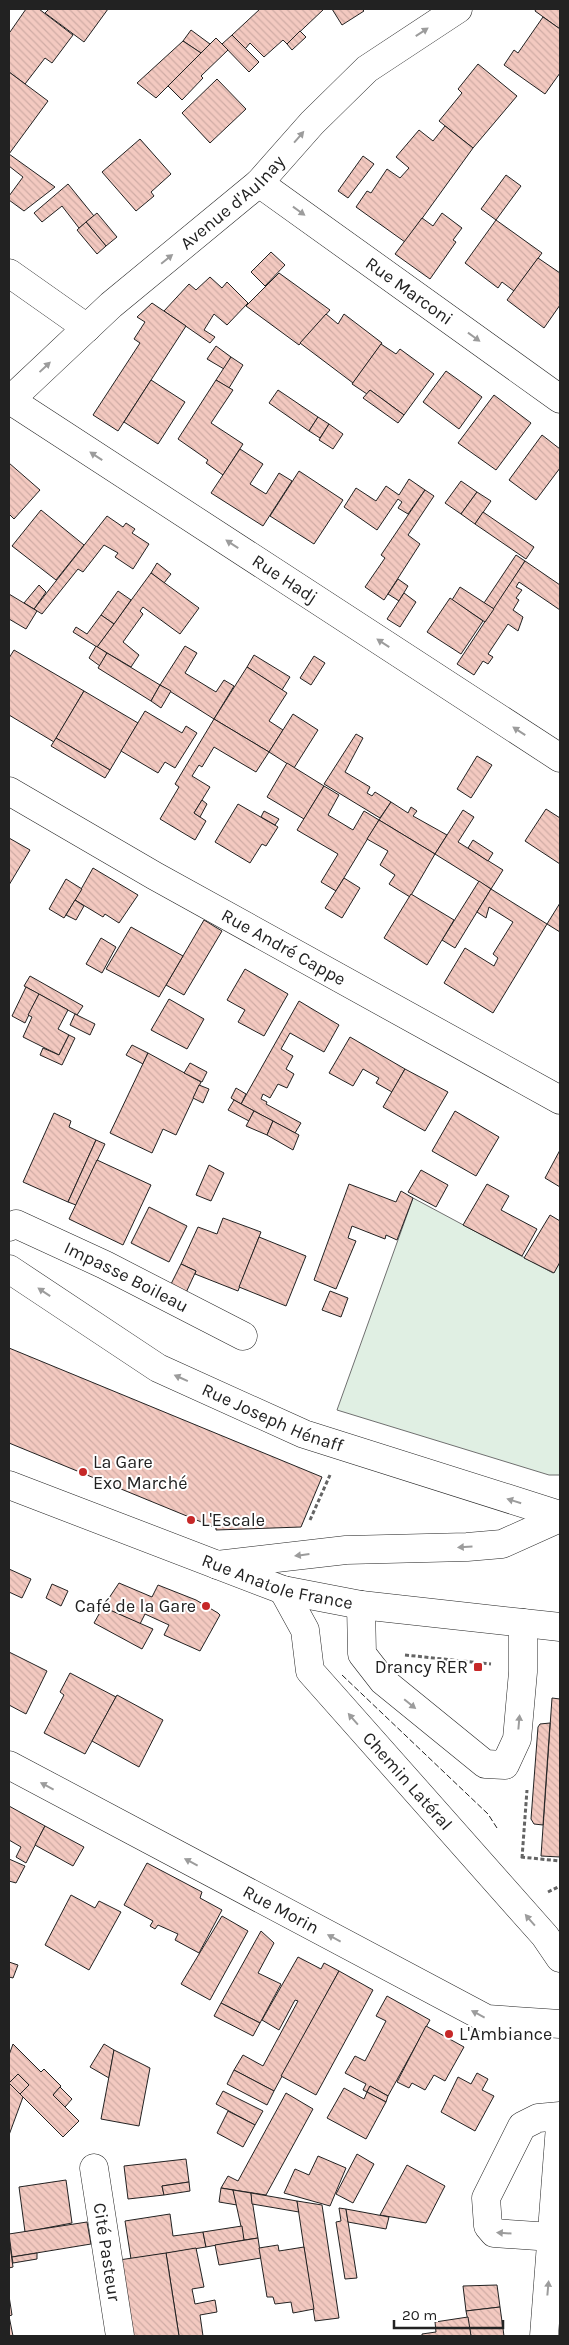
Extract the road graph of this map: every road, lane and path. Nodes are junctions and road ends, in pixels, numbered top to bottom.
1 (458, 9) edge
2 (259, 183) junction
3 (9, 273) edge
4 (87, 328) junction
5 (560, 399) edge
6 (9, 401) edge
7 (560, 758) edge
8 (9, 791) edge
9 (560, 1100) edge
10 (9, 1227) edge
11 (9, 1269) edge
12 (242, 1336) dead end
13 (329, 1478) dead end
14 (9, 1485) edge
15 (560, 1517) edge
16 (308, 1526) dead end
17 (217, 1565) junction
18 (283, 1590) junction
19 (361, 1605) junction
20 (523, 1624) junction
21 (560, 1627) edge
22 (396, 1654) dead end
23 (495, 1665) dead end
24 (9, 1766) edge
25 (528, 1784) dead end
26 (521, 1857) junction
27 (560, 1861) edge
28 (523, 1865) dead end
29 (560, 1958) edge
30 (560, 2024) edge
31 (560, 2116) edge
32 (560, 2126) edge
33 (94, 2168) dead end
34 (552, 2237) junction
35 (120, 2336) edge
36 (544, 2336) edge

2 -> 1 street, Avenue d'Aulnay
4 -> 2 street, Avenue d'Aulnay
2 -> 5 street, Rue Marconi
3 - 4 street
6 -> 4 street, Avenue d'Aulnay
7 -> 6 street, Rue Hadj
8 - 9 street, Rue André Cappe
10 - 12 street, Impasse Boileau
15 -> 11 street, Rue Joseph Hénaff
13 - 16 path
14 - 17 street, Rue Anatole France
15 -> 17 street
17 - 18 street, Rue Anatole France
18 - 19 street, Rue Anatole France
29 -> 18 street, Chemin Latéral
19 - 20 street, Rue Anatole France
19 -> 20 street
20 - 21 street, Rue Anatole France
22 - 23 path
30 -> 24 street, Rue Morin
25 - 26 path
26 - 27 path
26 - 28 path
34 -> 31 street
32 - 34 street
33 - 35 street, Cité Pasteur
36 -> 34 street

